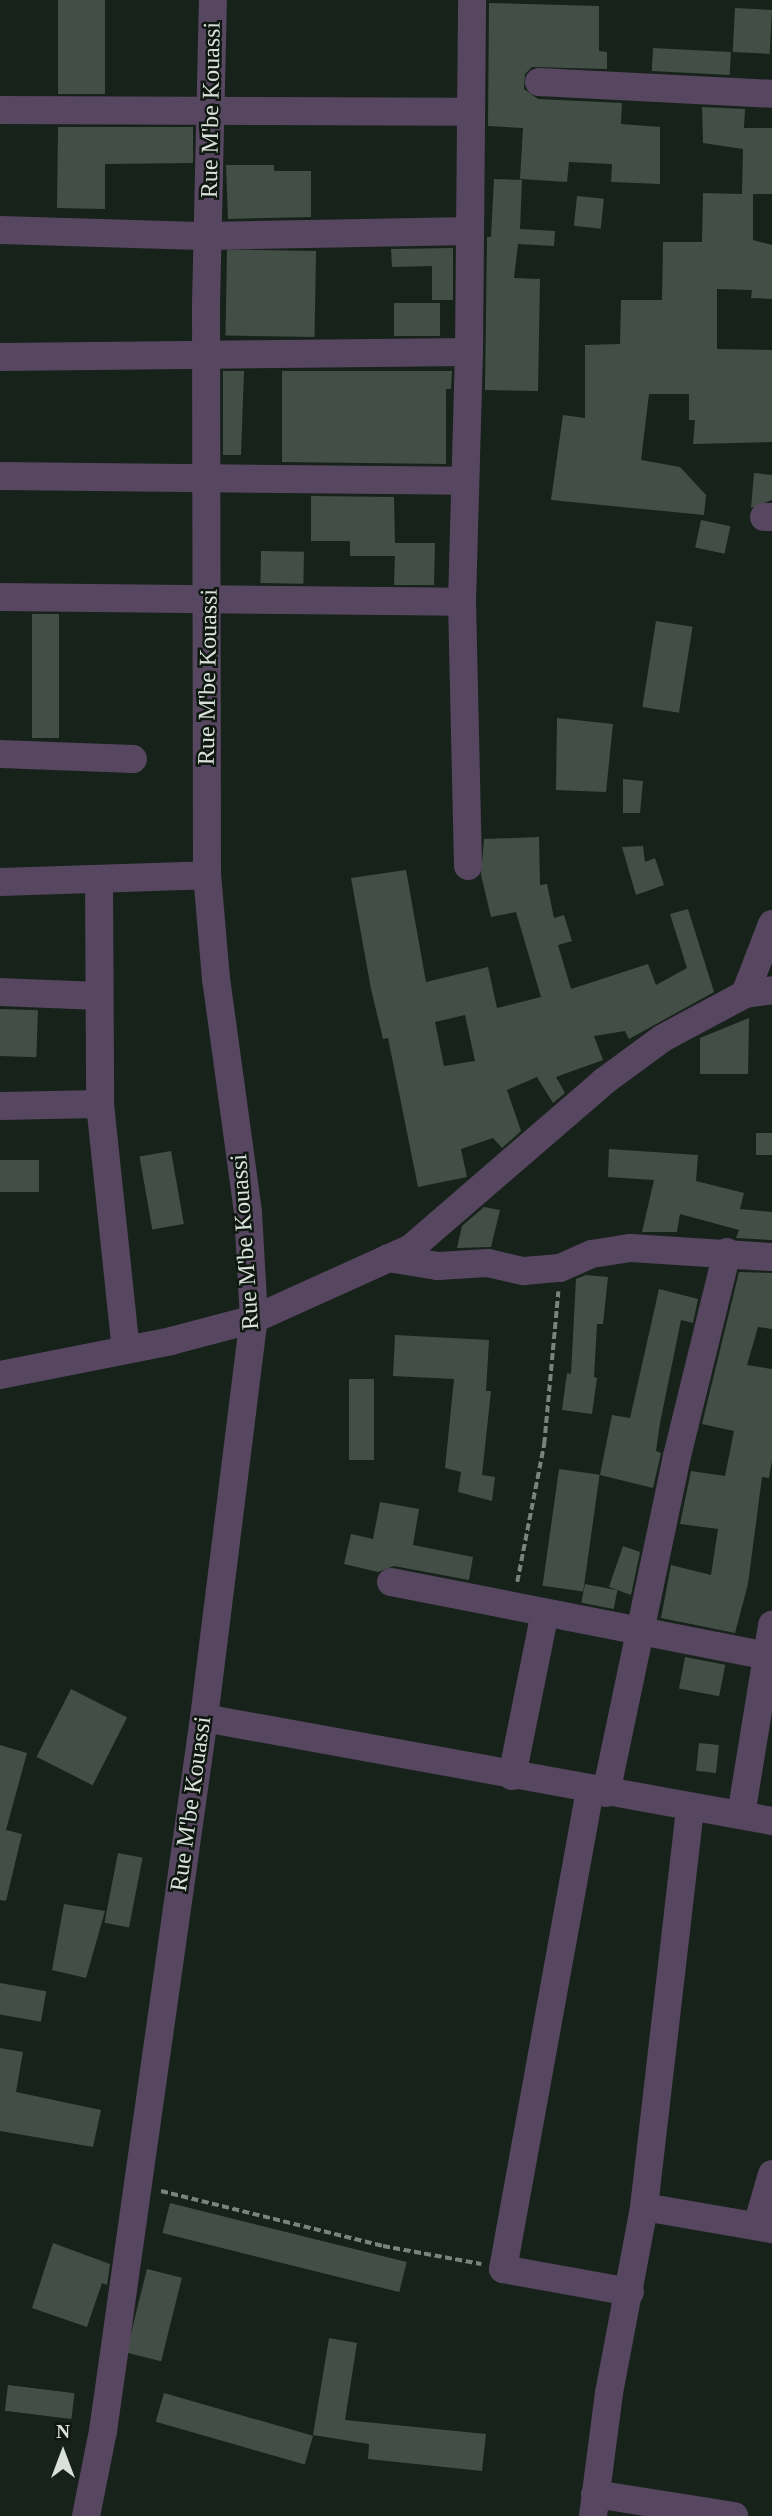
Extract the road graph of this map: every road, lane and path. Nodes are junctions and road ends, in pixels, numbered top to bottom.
1 (213, 0) edge
2 (472, 0) edge
3 (539, 82) dead end
4 (772, 94) edge
5 (0, 110) edge
6 (213, 113) junction
7 (469, 113) junction
8 (0, 230) edge
9 (470, 231) junction
10 (208, 236) junction
11 (469, 352) junction
12 (206, 356) junction
13 (0, 357) edge
14 (0, 476) edge
15 (209, 478) junction
16 (464, 481) junction
17 (0, 597) edge
18 (209, 601) junction
19 (461, 603) junction
20 (0, 754) edge
21 (133, 759) dead end
22 (468, 866) dead end
23 (207, 875) junction
24 (99, 879) junction
25 (0, 882) edge
26 (772, 924) edge
27 (0, 992) edge
28 (758, 992) edge
29 (99, 996) junction
30 (100, 1104) junction
31 (0, 1106) edge
32 (727, 1252) junction
33 (772, 1257) edge
34 (388, 1258) junction
35 (560, 1268) junction
36 (254, 1319) junction
37 (126, 1350) junction
38 (0, 1375) edge
39 (391, 1582) dead end
40 (512, 1605) junction
41 (545, 1613) junction
42 (772, 1625) edge
43 (640, 1630) junction
44 (769, 1656) edge
45 (204, 1718) junction
46 (512, 1776) junction
47 (598, 1792) junction
48 (690, 1809) junction
49 (741, 1815) junction
50 (772, 1821) edge
51 (772, 2174) edge
52 (137, 2185) junction
53 (644, 2207) junction
54 (764, 2228) edge
55 (503, 2269) junction
56 (630, 2292) junction
57 (594, 2505) edge
58 (86, 2516) edge
59 (734, 2516) edge

1 - 6 street, Rue M'be Kouassi
2 - 7 street
3 - 4 street
5 - 6 street
6 - 7 street
6 - 10 street, Rue M'be Kouassi
7 - 9 street
8 - 10 street
9 - 10 street
9 - 11 street
10 - 12 street, Rue M'be Kouassi
11 - 12 street
11 - 16 street
12 - 13 street
12 - 15 street, Rue M'be Kouassi
14 - 15 street
15 - 16 street
15 - 18 street, Rue M'be Kouassi
16 - 19 street
17 - 18 street
18 - 19 street
18 - 23 street, Rue M'be Kouassi
19 - 22 street
20 - 21 street
23 - 24 street
23 - 36 street, Rue M'be Kouassi
24 - 25 street
24 - 29 street
26 - 28 street
27 - 29 street
28 - 34 street
29 - 30 street
30 - 31 street
30 - 37 street
32 - 33 street
32 - 35 street
32 - 43 street
34 - 35 street
34 - 36 street
35 - 40 path
36 - 37 street
36 - 45 street, Rue M'be Kouassi
37 - 38 street
39 - 40 street
40 - 41 street
41 - 43 street
41 - 46 street
42 - 44 street
43 - 44 street
43 - 47 street
44 - 49 street
45 - 46 street
45 - 52 street, Rue M'be Kouassi
46 - 47 street
47 - 48 street
47 - 55 street
48 - 49 street
48 - 53 street
49 - 50 street
51 - 54 street
52 - 55 path
52 - 58 street, Rue M'be Kouassi
53 - 54 street
53 - 56 street
55 - 56 street
56 - 57 street
57 - 59 street

